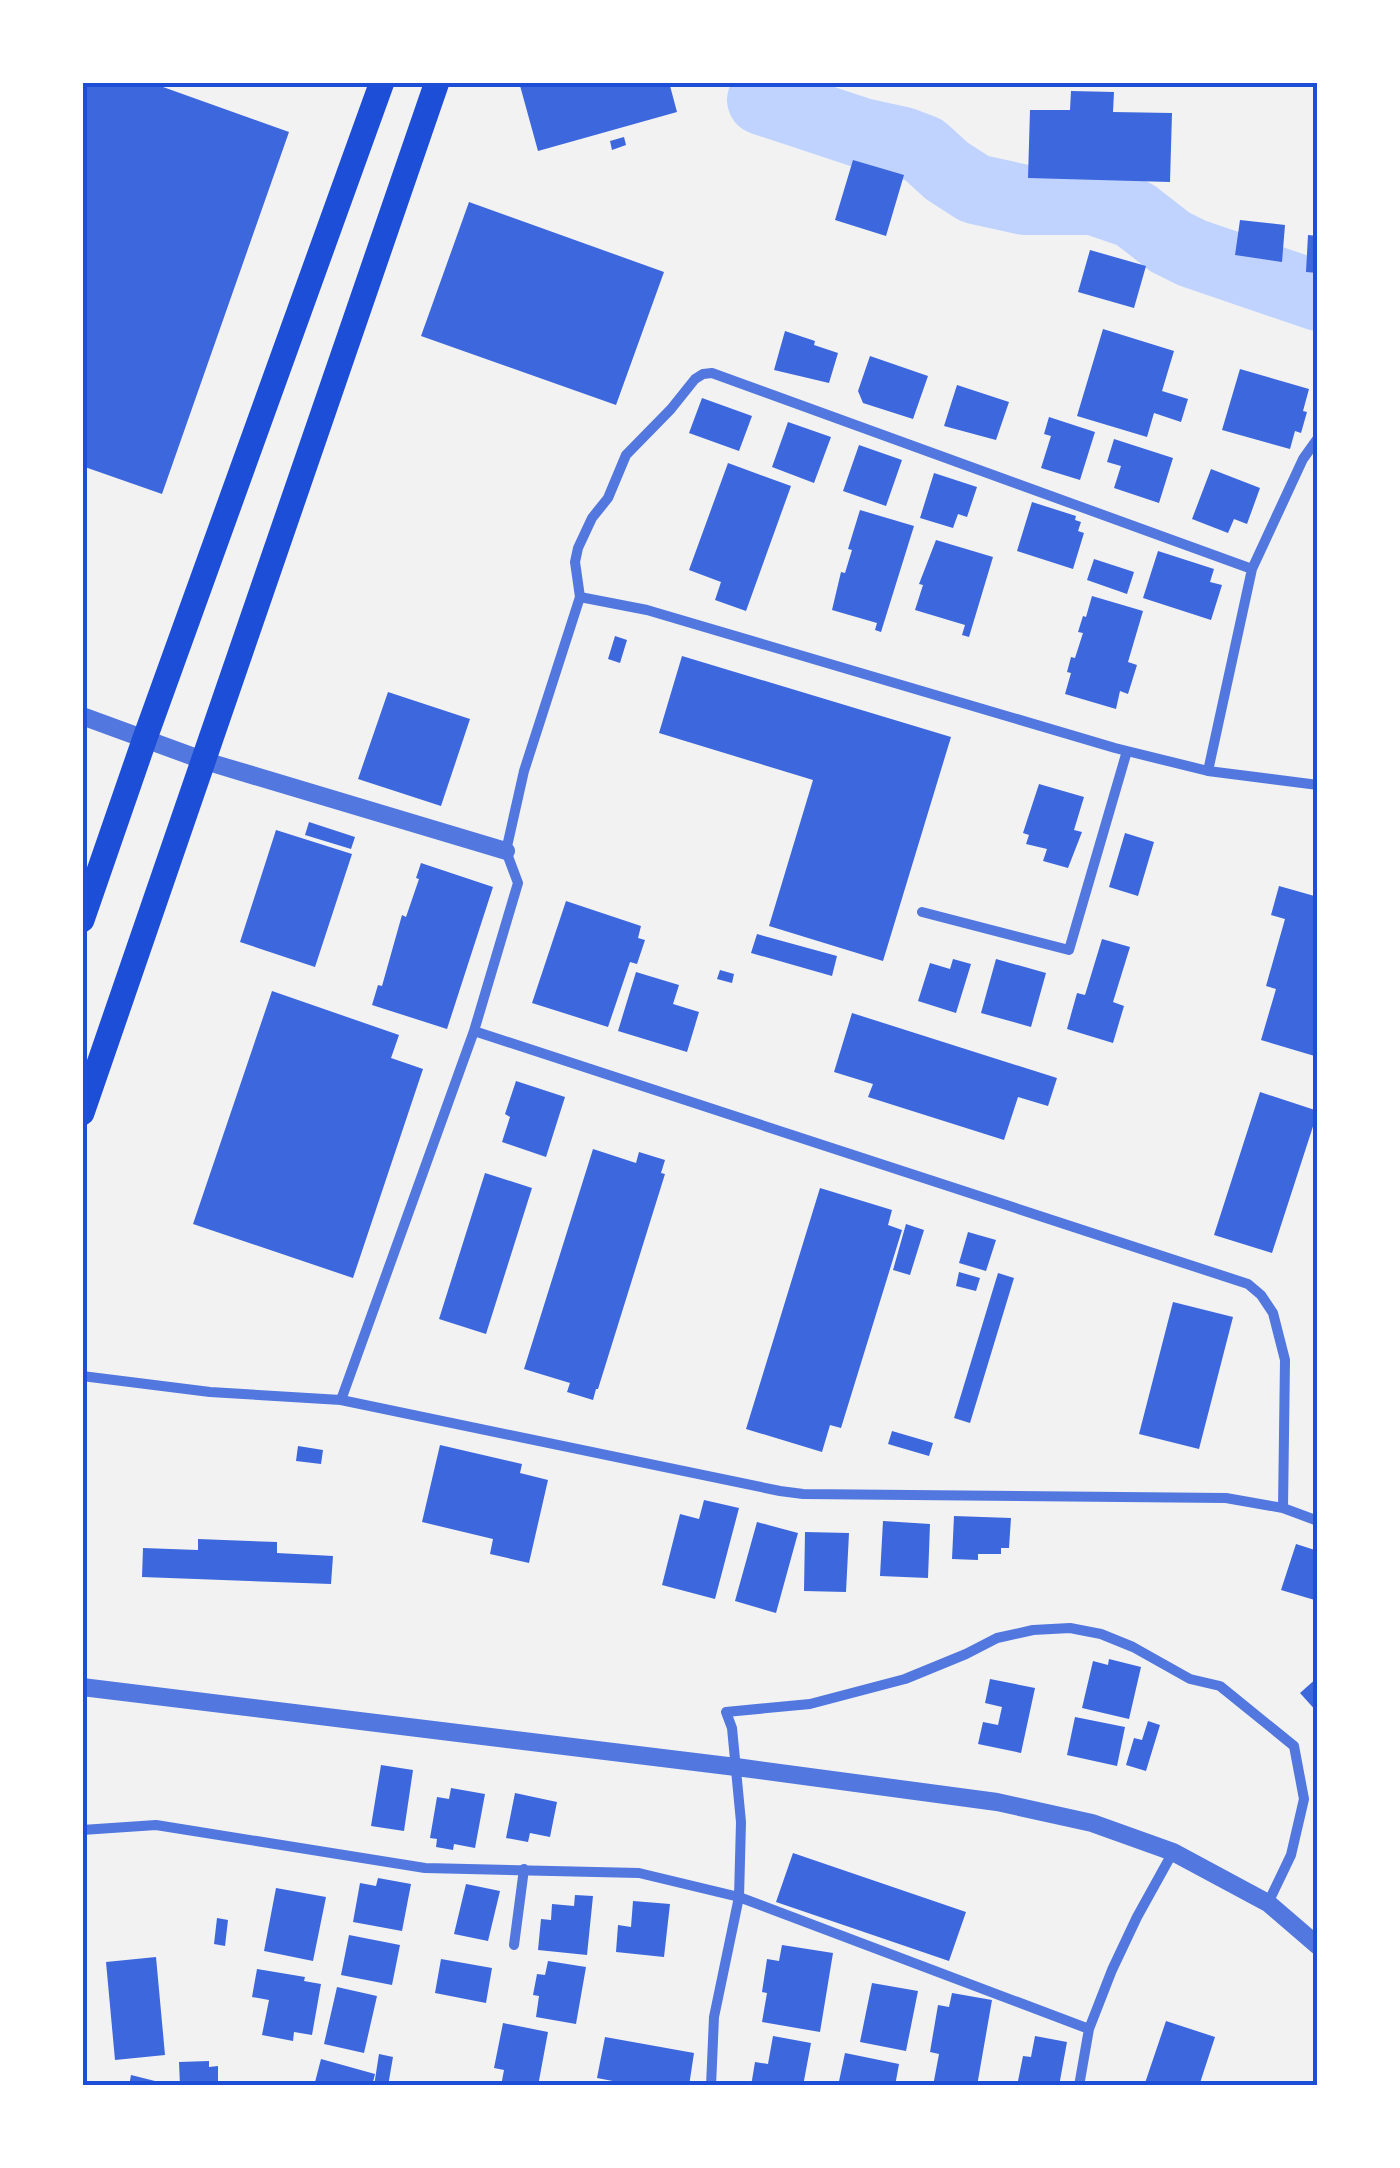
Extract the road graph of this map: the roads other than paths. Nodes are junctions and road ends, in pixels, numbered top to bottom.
1 (382, 82) edge
2 (436, 82) edge
3 (1318, 438) edge
4 (1252, 569) junction
5 (580, 596) junction
6 (82, 716) edge
7 (145, 738) junction
8 (1127, 751) junction
9 (205, 761) junction
10 (1208, 771) junction
11 (1318, 785) edge
12 (506, 851) junction
13 (922, 912) dead end
14 (82, 920) edge
15 (474, 1031) junction
16 (82, 1113) edge
17 (82, 1376) edge
18 (340, 1400) junction
19 (1283, 1508) junction
20 (1318, 1521) edge
21 (82, 1687) edge
22 (736, 1767) junction
23 (82, 1830) edge
24 (1172, 1852) junction
25 (524, 1870) junction
26 (738, 1896) junction
27 (1268, 1903) junction
28 (514, 1945) dead end
29 (1318, 1946) edge
30 (1089, 2028) junction
31 (711, 2086) edge
32 (1078, 2086) edge

1 - 7 main road
2 - 9 main road
3 - 4 street
4 - 5 street
4 - 10 street
5 - 8 street
5 - 12 street
6 - 7 street
7 - 9 street
7 - 14 main road
8 - 10 street
8 - 13 street
9 - 12 street
9 - 16 main road
10 - 11 street
12 - 15 street
15 - 18 street
15 - 19 street
17 - 18 street
18 - 19 street
19 - 20 street
21 - 22 street
22 - 24 street
22 - 26 street
22 - 27 street
23 - 25 street
24 - 27 street
24 - 30 street
25 - 26 street
25 - 28 street
26 - 30 street
26 - 31 street
27 - 29 street
30 - 32 street

